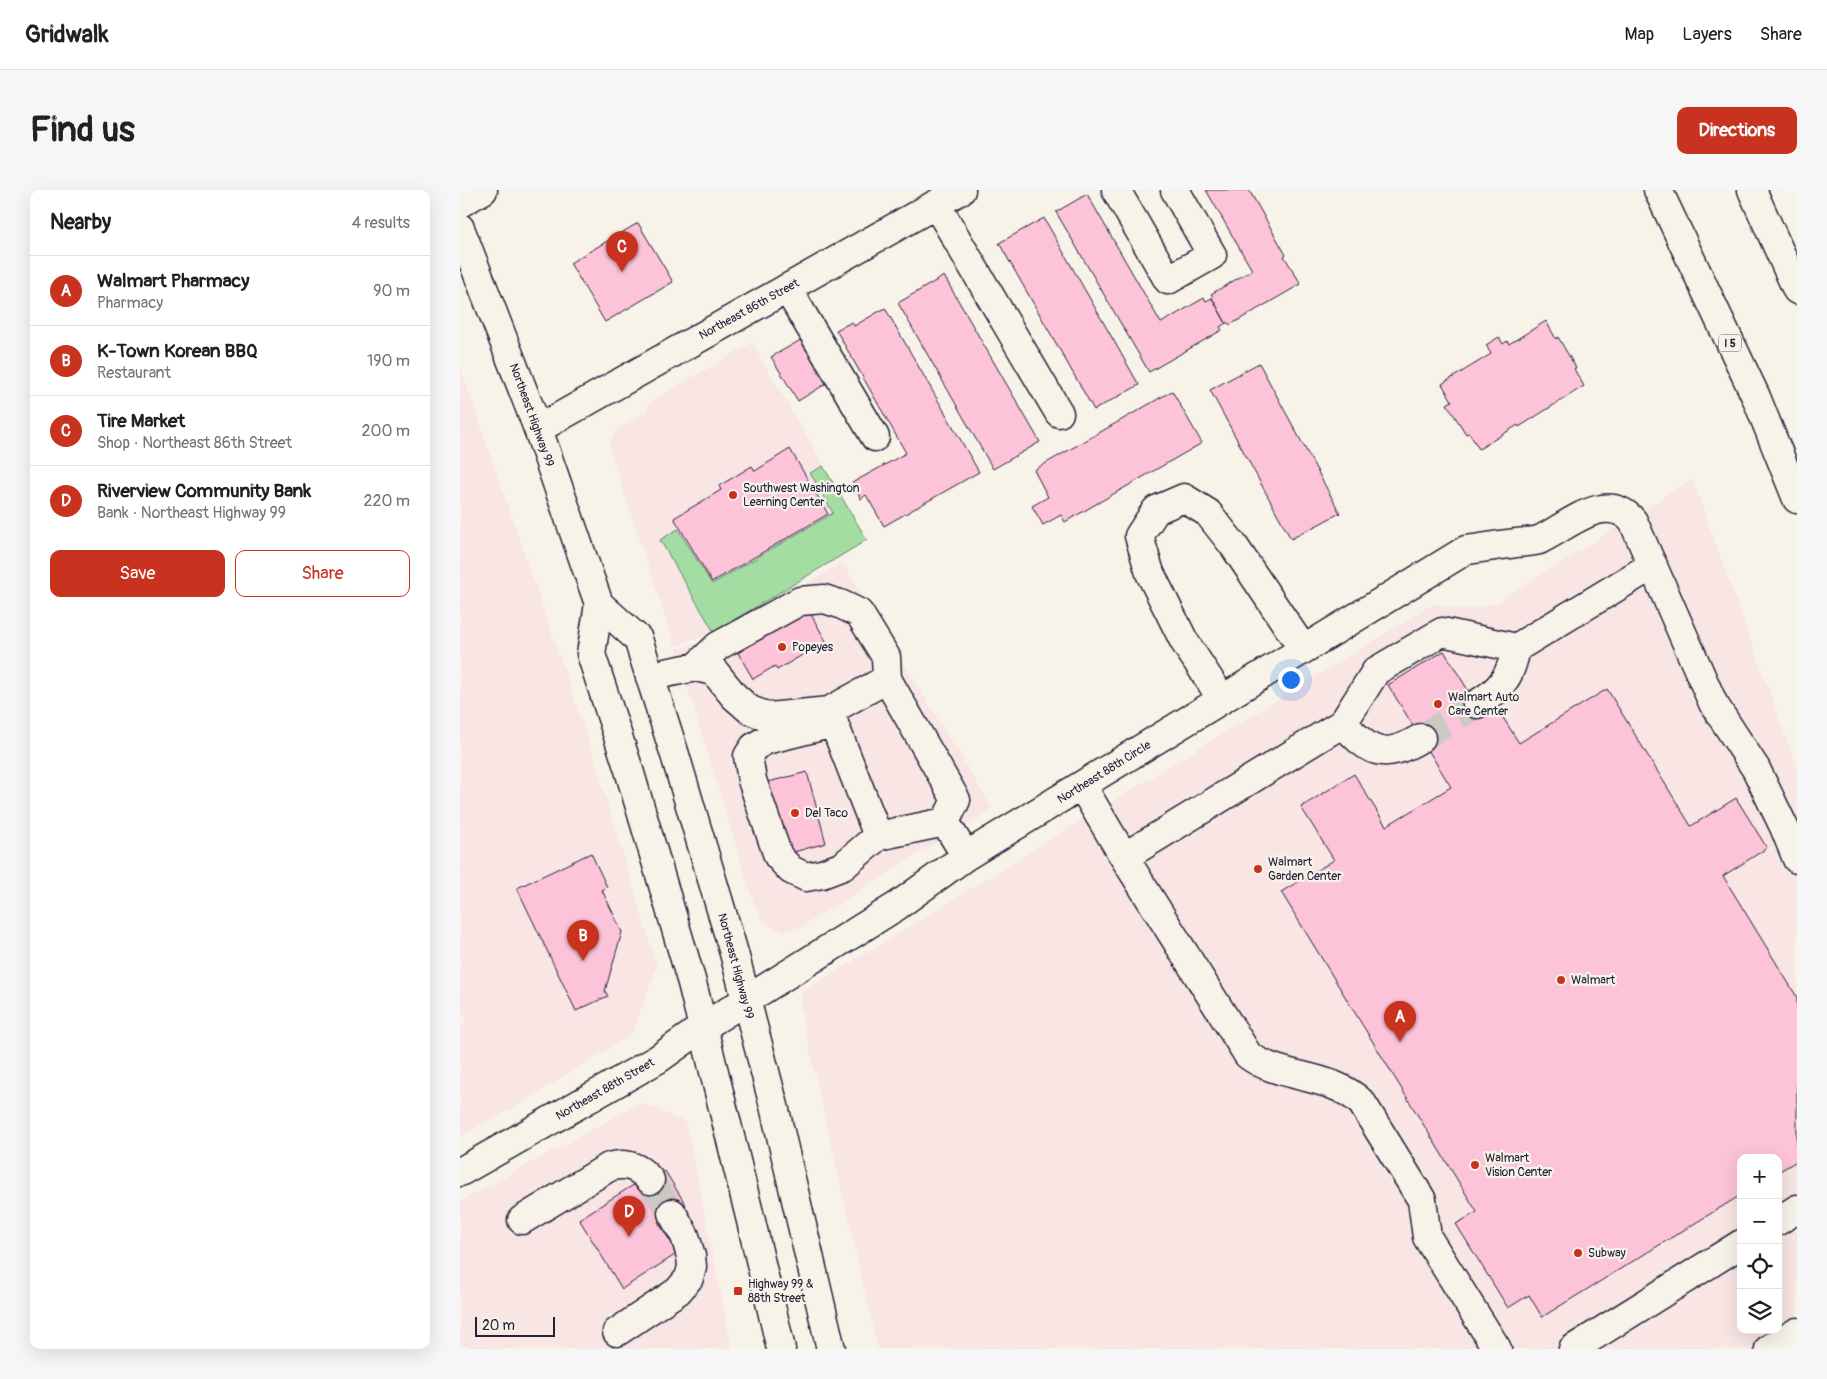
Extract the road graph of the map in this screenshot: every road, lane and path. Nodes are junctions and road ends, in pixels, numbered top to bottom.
1 (483, 190) edge
2 (961, 190) edge
3 (1116, 190) edge
4 (1175, 190) edge
5 (1658, 190) edge
6 (1752, 190) edge
7 (460, 203) edge
8 (936, 204) junction
9 (460, 228) edge
10 (787, 288) junction
11 (1797, 290) edge
12 (1059, 413) dead end
13 (538, 428) junction
14 (875, 437) dead end
15 (1797, 499) edge
16 (1652, 565) junction
17 (598, 604) junction
18 (1516, 648) junction
19 (1303, 649) junction
20 (696, 667) junction
21 (650, 676) junction
22 (886, 679) junction
23 (1222, 699) junction
24 (1477, 704) tunnel mouth
25 (832, 717) junction
26 (1343, 723) junction
27 (1421, 738) tunnel mouth
28 (1082, 786) junction
29 (944, 822) junction
30 (878, 836) junction
31 (966, 856) junction
32 (1124, 857) junction
33 (1797, 859) edge
34 (746, 1000) junction
35 (703, 1027) junction
36 (460, 1172) edge
37 (650, 1180) tunnel mouth
38 (1797, 1209) edge
39 (672, 1213) tunnel mouth
40 (1782, 1218) edge
41 (522, 1220) dead end
42 (1737, 1246) edge
43 (617, 1332) dead end
44 (1797, 1332) edge
45 (781, 1349) edge
46 (831, 1349) edge
47 (1497, 1349) edge
48 (1572, 1349) edge
49 (1769, 1349) edge

1 - 7 main road
2 - 8 main road, Northeast 86th Street
3 - 4 main road
5 - 15 main road, I 5
6 - 11 main road
8 - 10 main road, Northeast 86th Street
8 - 12 main road
9 - 13 main road, Northeast Highway 99
10 - 13 main road, Northeast 86th Street
10 - 14 main road
13 - 17 main road, Northeast Highway 99
16 - 18 main road
16 - 19 main road, Northeast 88th Circle
16 - 33 main road
17 - 21 main road, Northeast Highway 99
17 - 35 main road, Northeast Highway 99
18 - 24 main road
18 - 26 main road
19 - 23 main road, Northeast 88th Circle
19 - 23 main road
20 - 21 main road
20 - 22 main road
20 - 25 main road
21 - 34 main road, Northeast Highway 99
22 - 25 main road
22 - 29 main road
23 - 28 main road, Northeast 88th Circle
25 - 30 main road
25 - 30 main road
26 - 27 main road
26 - 32 main road
28 - 31 main road, Northeast 88th Circle
28 - 32 main road
29 - 30 main road
29 - 31 main road
31 - 34 main road, Northeast 88th Circle
32 - 47 main road
34 - 35 main road, Northeast 88th Street
34 - 46 main road, Northeast Highway 99
35 - 36 main road, Northeast 88th Street
35 - 45 main road, Northeast Highway 99
37 - 41 main road
38 - 40 main road
39 - 43 main road
42 - 48 main road
44 - 49 main road

